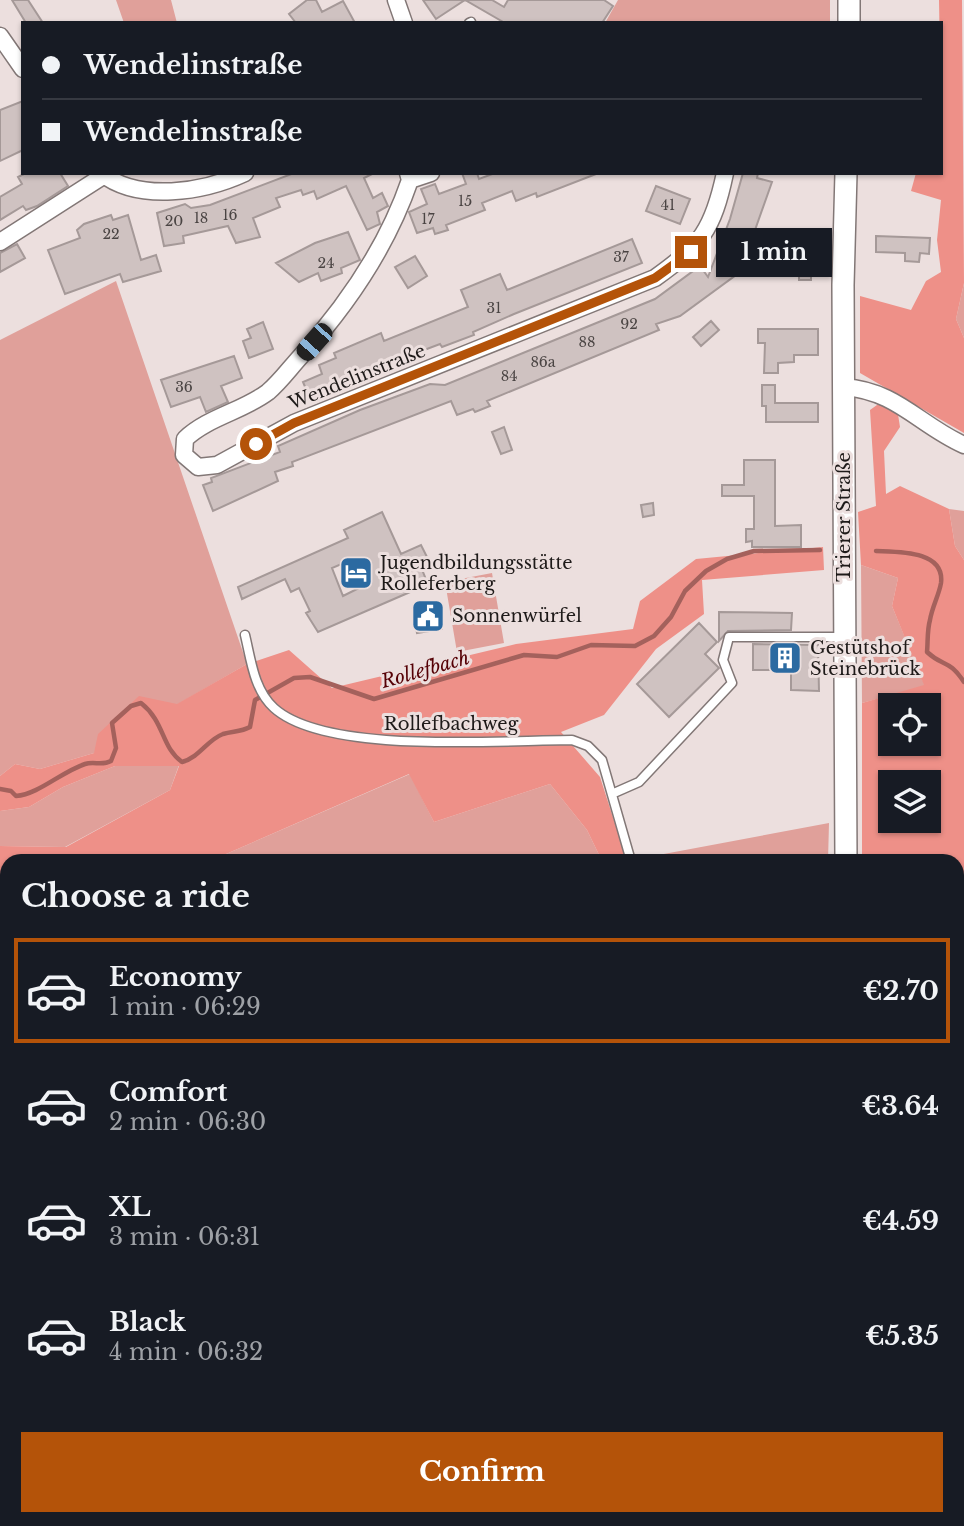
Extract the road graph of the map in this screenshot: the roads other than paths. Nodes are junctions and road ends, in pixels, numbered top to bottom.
1 (396, 0) edge
2 (849, 0) edge
3 (403, 21) edge
4 (849, 21) edge
5 (0, 36) edge
6 (19, 64) edge
7 (0, 68) edge
8 (100, 175) edge
9 (104, 175) edge
10 (237, 175) edge
11 (725, 175) edge
12 (846, 175) edge
13 (409, 177) edge
14 (0, 242) edge
15 (844, 387) junction
16 (964, 445) edge
17 (244, 635) dead end
18 (844, 637) junction
19 (614, 793) junction
20 (630, 854) edge
21 (846, 854) edge

1 - 3 street
2 - 4 main road
5 - 6 street
6 - 7 street
8 - 14 street
9 - 10 street
11 - 13 street, Wendelinstraße
12 - 15 main road, Trierer Straße
15 - 16 street
15 - 18 main road, Trierer Straße
17 - 19 lane, Rollefbachweg
18 - 19 lane
18 - 21 main road, Trierer Straße
19 - 20 lane, Rollefbachweg

